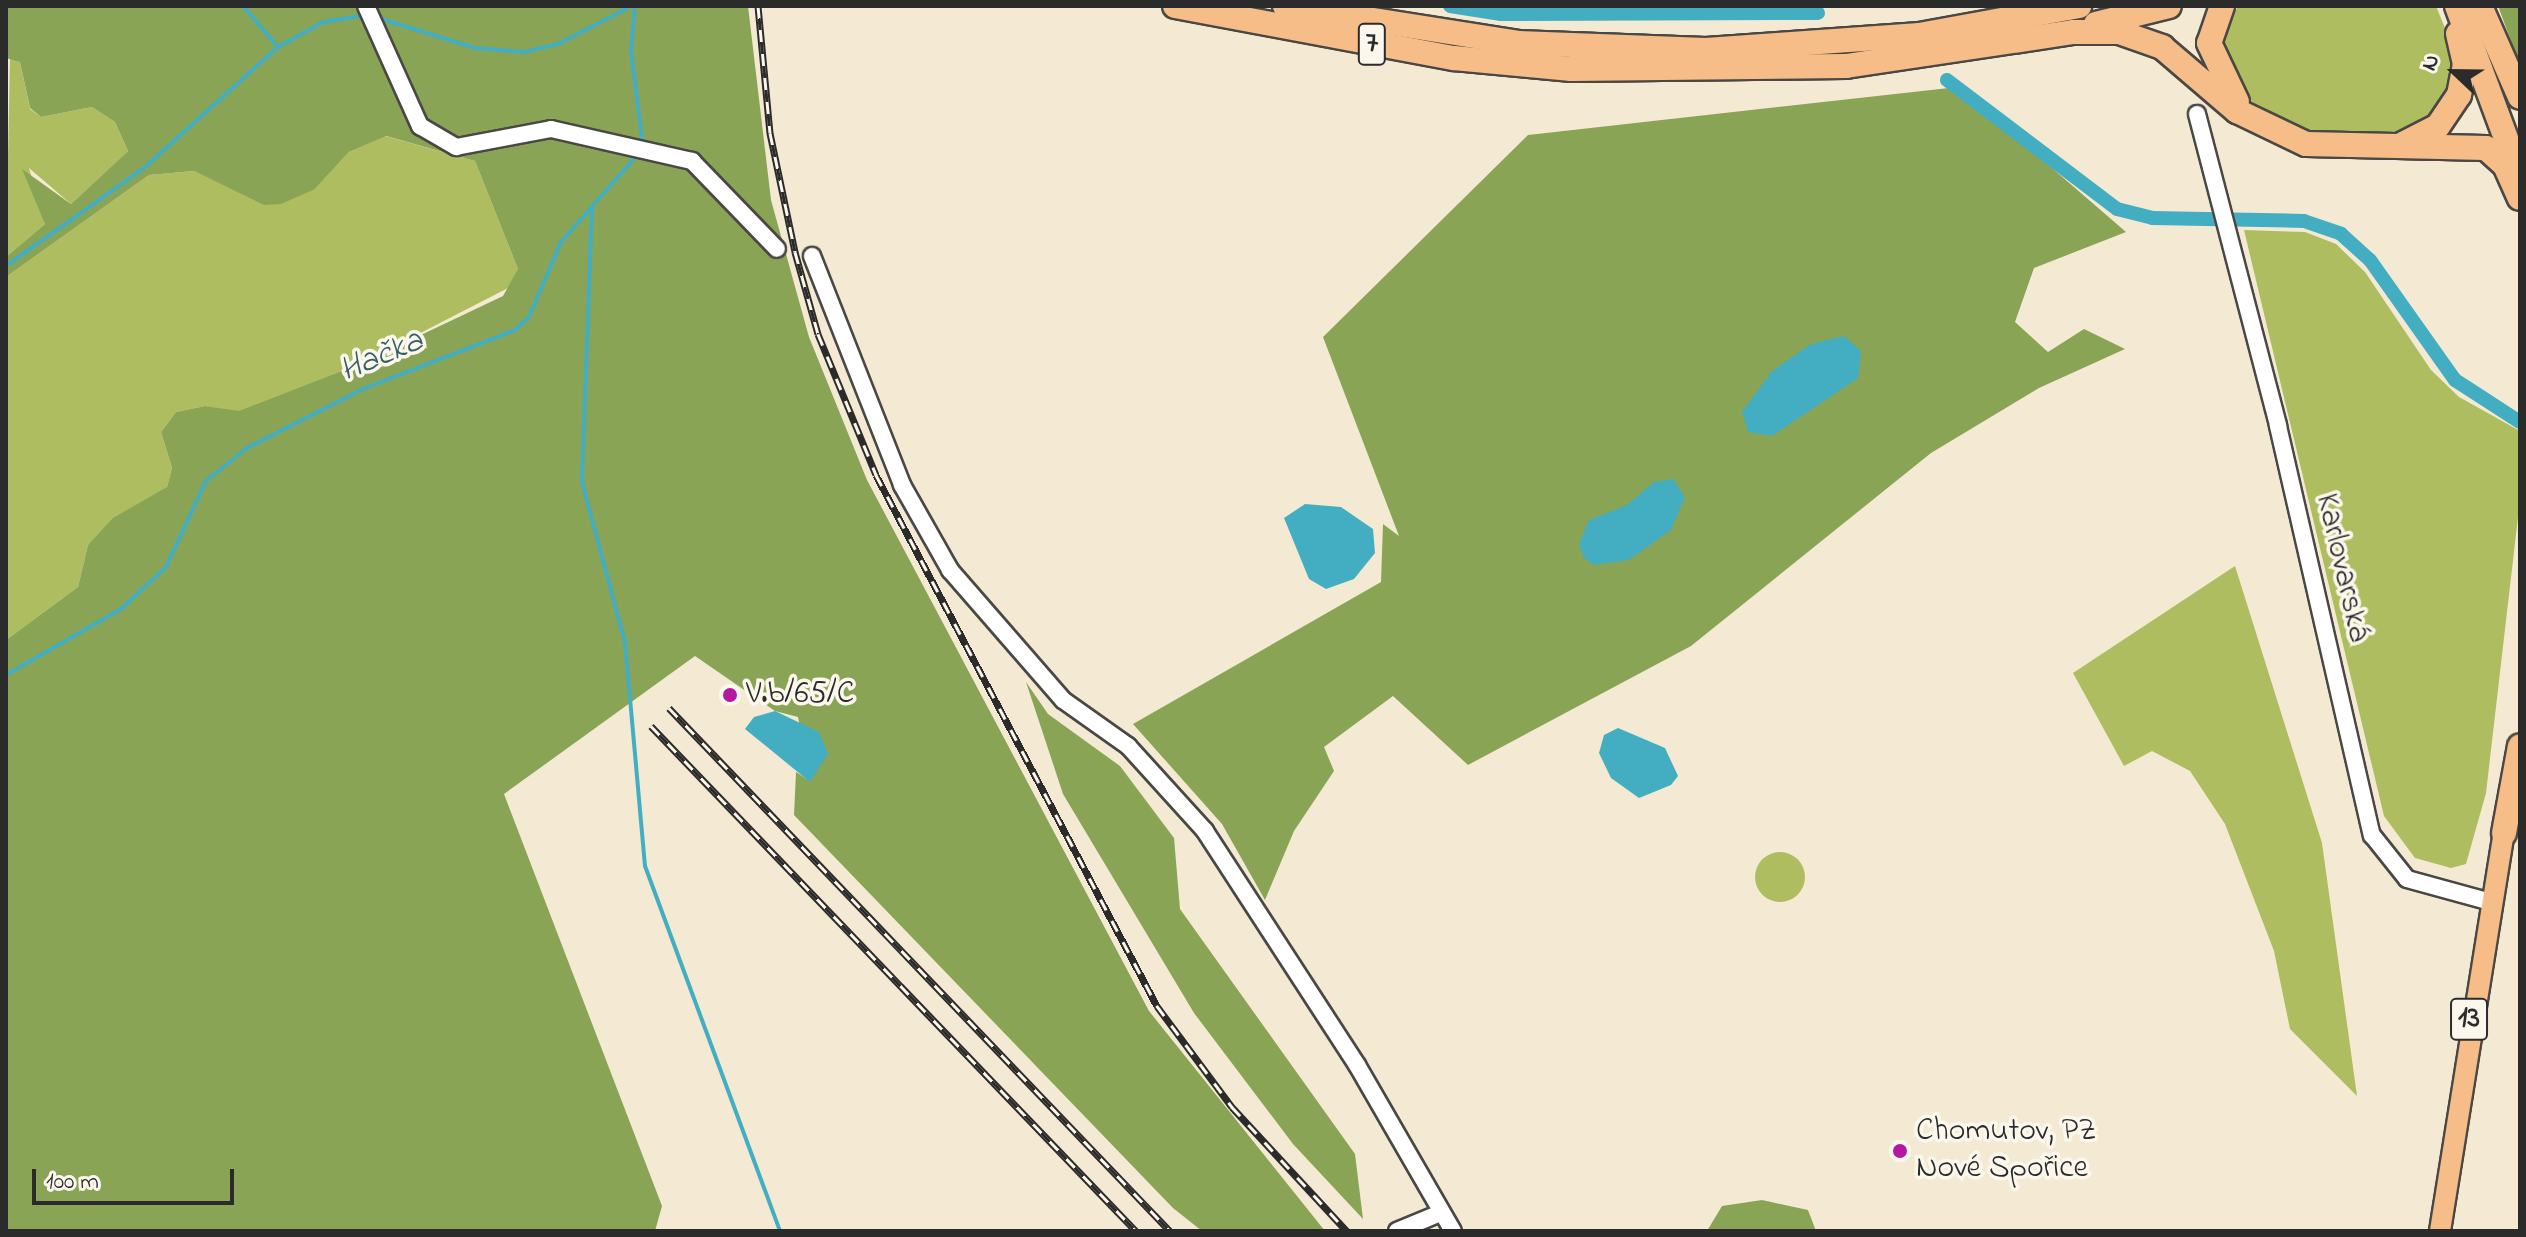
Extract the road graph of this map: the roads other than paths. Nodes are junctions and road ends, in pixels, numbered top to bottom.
1 (366, 6) edge
2 (1175, 6) edge
3 (1285, 6) edge
4 (2079, 6) edge
5 (2169, 6) edge
6 (2222, 6) edge
7 (2450, 6) edge
8 (2457, 6) edge
9 (2480, 6) edge
10 (2059, 34) junction
11 (1572, 58) junction
12 (2515, 86) edge
13 (2520, 108) edge
14 (2197, 114) dead end
15 (2269, 129) junction
16 (2394, 148) junction
17 (2520, 177) edge
18 (2520, 198) edge
19 (777, 249) dead end
20 (812, 256) dead end
21 (2520, 746) edge
22 (2520, 772) edge
23 (2504, 833) junction
24 (2491, 902) junction
25 (1438, 1214) junction
26 (1397, 1231) edge
27 (1453, 1231) edge
28 (2440, 1231) edge

1 - 19 street
2 - 11 highway, 7
3 - 11 highway, 7
4 - 11 highway, 7
5 - 10 highway, 7
6 - 15 highway
7 - 16 highway
8 - 17 highway
9 - 12 highway
10 - 11 highway, 7
10 - 15 highway
12 - 13 highway
14 - 24 street, Karlovarská
15 - 16 highway
16 - 18 highway
20 - 25 street
21 - 23 highway, 13
22 - 23 highway, 13
23 - 24 main road, 13
24 - 28 main road, 13
25 - 26 street
25 - 27 street

